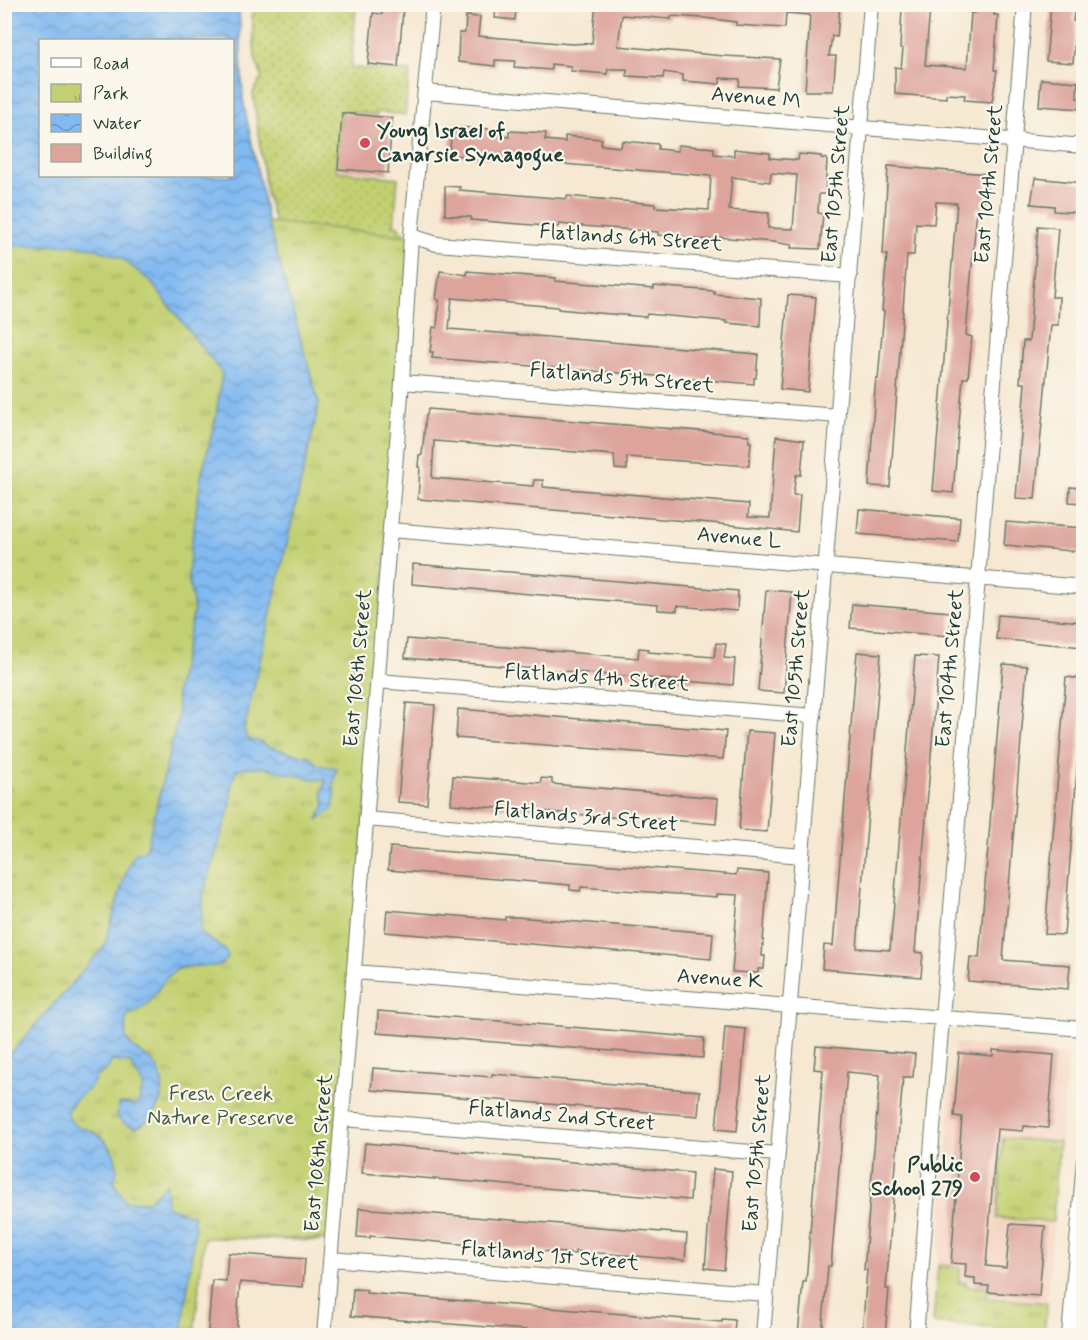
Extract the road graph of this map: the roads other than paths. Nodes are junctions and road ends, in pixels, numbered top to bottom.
1 (433, 4) edge
2 (871, 4) edge
3 (1025, 4) edge
4 (425, 92) junction
5 (862, 128) junction
6 (1014, 140) junction
7 (1083, 146) edge
8 (411, 236) junction
9 (850, 276) junction
10 (402, 382) junction
11 (838, 417) junction
12 (390, 530) junction
13 (826, 566) junction
14 (978, 578) junction
15 (1083, 587) edge
16 (378, 681) junction
17 (814, 716) junction
18 (366, 819) junction
19 (802, 856) junction
20 (354, 972) junction
21 (790, 1005) junction
22 (942, 1017) junction
23 (1083, 1029) edge
24 (343, 1119) junction
25 (778, 1154) junction
26 (1083, 1161) edge
27 (331, 1259) junction
28 (766, 1294) junction
29 (324, 1335) edge
30 (763, 1335) edge
31 (916, 1335) edge
32 (1069, 1335) edge

1 - 4 street, East 108th Street
2 - 5 street, East 105th Street
3 - 6 street, East 104th Street
4 - 5 street, Avenue M
4 - 8 street, East 108th Street
5 - 6 street, Avenue M
5 - 9 street, East 105th Street
6 - 7 street, Avenue M
6 - 14 street, East 104th Street
8 - 9 street, Flatlands 6th Street
8 - 10 street, East 108th Street
9 - 11 street, East 105th Street
10 - 11 street, Flatlands 5th Street
10 - 12 street, East 108th Street
11 - 13 street, East 105th Street
12 - 13 street, Avenue L
12 - 16 street, East 108th Street
13 - 14 street, Avenue L
13 - 17 street, East 105th Street
14 - 15 street, Avenue L
14 - 22 street, East 104th Street
16 - 17 street, Flatlands 4th Street
16 - 18 street, East 108th Street
17 - 19 street, East 105th Street
18 - 19 street, Flatlands 3rd Street
18 - 20 street, East 108th Street
19 - 21 street, East 105th Street
20 - 21 street, Avenue K
20 - 24 street, East 108th Street
21 - 22 street, Avenue K
21 - 25 street, East 105th Street
22 - 23 street, Avenue K
22 - 31 street, East 104th Street
24 - 25 street, Flatlands 2nd Street
24 - 27 street, East 108th Street
25 - 28 street, East 105th Street
26 - 32 street
27 - 28 street, Flatlands 1st Street
27 - 29 street, East 108th Street
28 - 30 street, East 105th Street

